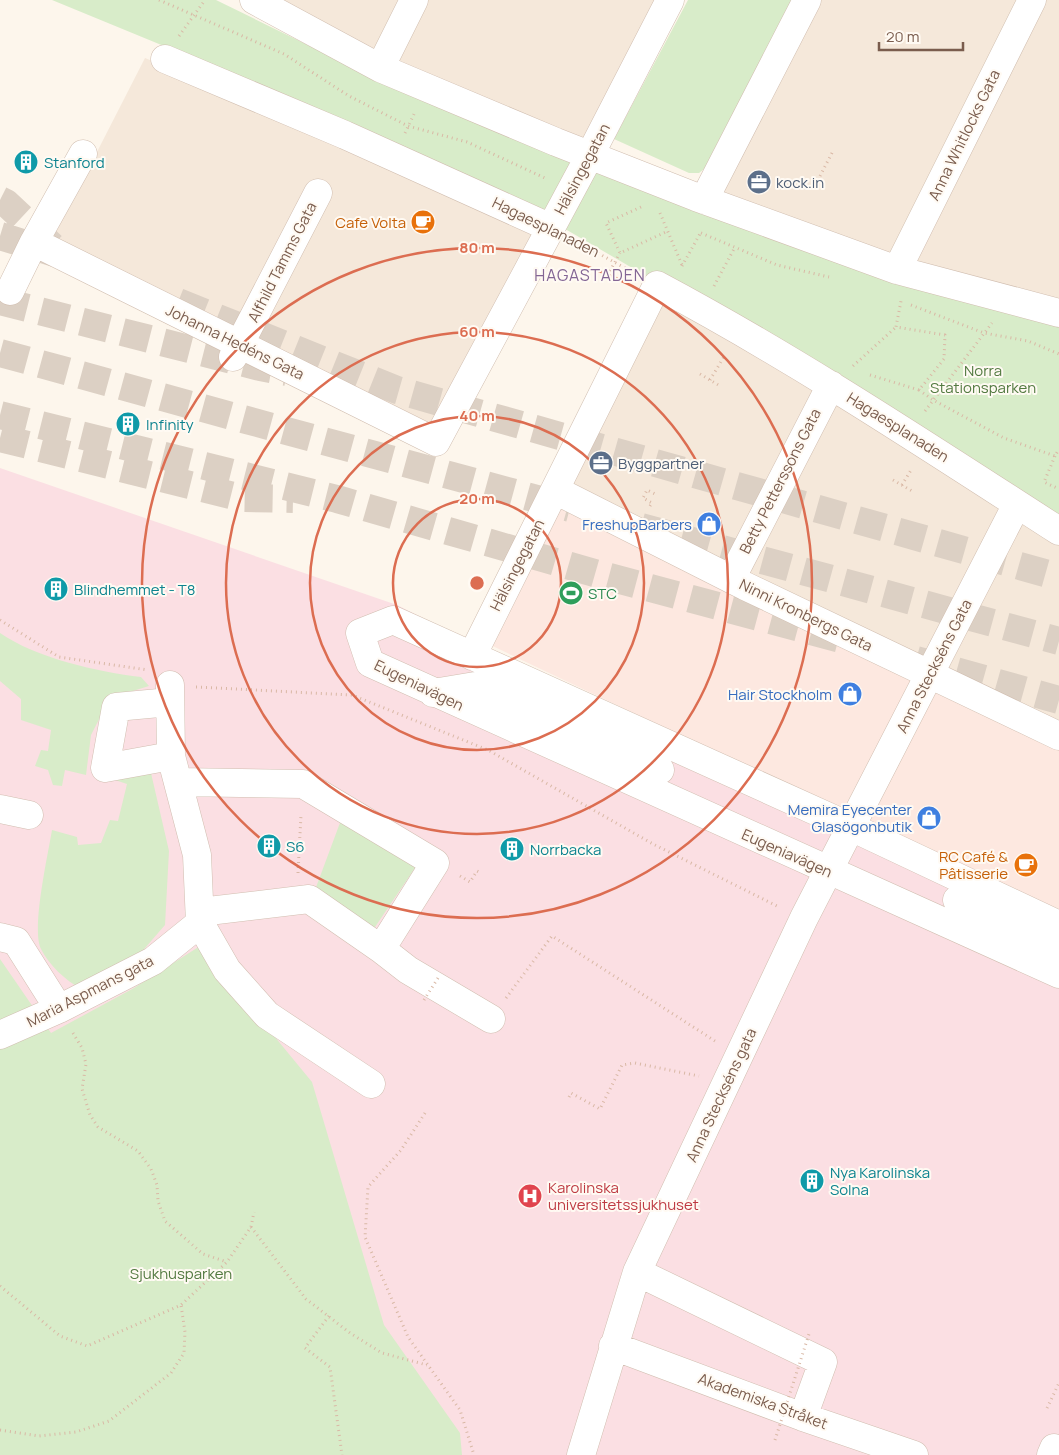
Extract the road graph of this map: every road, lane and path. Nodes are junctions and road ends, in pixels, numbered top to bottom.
1 (159, 0) edge
2 (205, 0) edge
3 (254, 0) edge
4 (414, 0) edge
5 (670, 0) edge
6 (807, 0) edge
7 (1032, 0) edge
8 (193, 14) junction
9 (165, 59) joint
10 (380, 68) junction
11 (833, 151) dead end
12 (83, 154) dead end
13 (590, 155) junction
14 (820, 176) dead end
15 (556, 184) dead end
16 (318, 193) dead end
17 (638, 199) dead end
18 (648, 204) dead end
19 (641, 207) junction
20 (658, 208) dead end
21 (704, 213) junction
22 (551, 228) junction
23 (668, 232) junction
24 (34, 242) junction
25 (620, 253) junction
26 (616, 262) junction
27 (682, 265) junction
28 (897, 270) junction
29 (610, 271) dead end
30 (668, 278) junction
31 (10, 291) dead end
32 (1009, 300) junction
33 (901, 301) dead end
34 (1059, 313) edge
35 (896, 327) junction
36 (728, 349) dead end
37 (237, 350) junction
38 (859, 371) dead end
39 (700, 374) dead end
40 (868, 374) dead end
41 (710, 380) junction
42 (831, 385) junction
43 (720, 386) dead end
44 (919, 390) junction
45 (933, 400) junction
46 (919, 418) dead end
47 (436, 442) joint
48 (1059, 449) edge
49 (1055, 456) junction
50 (914, 465) dead end
51 (893, 480) dead end
52 (902, 485) junction
53 (1059, 489) edge
54 (555, 490) junction
55 (912, 491) dead end
56 (657, 495) dead end
57 (652, 503) dead end
58 (1017, 504) junction
59 (1059, 532) edge
60 (730, 578) junction
61 (0, 620) edge
62 (463, 652) junction
63 (930, 673) junction
64 (475, 686) junction
65 (170, 693) junction
66 (434, 693) junction
67 (1059, 736) edge
68 (174, 769) junction
69 (660, 770) dead end
70 (303, 784) junction
71 (0, 809) edge
72 (29, 816) dead end
73 (851, 827) junction
74 (477, 871) dead end
75 (829, 872) junction
76 (456, 881) dead end
77 (957, 900) dead end
78 (296, 901) junction
79 (200, 918) junction
80 (804, 918) junction
81 (1059, 925) edge
82 (0, 937) edge
83 (1059, 948) edge
84 (382, 949) junction
85 (1059, 974) edge
86 (438, 978) dead end
87 (424, 1000) dead end
88 (59, 1009) junction
89 (491, 1019) joint
90 (722, 1034) dead end
91 (0, 1035) edge
92 (705, 1068) dead end
93 (371, 1084) dead end
94 (569, 1096) dead end
95 (425, 1113) dead end
96 (254, 1212) dead end
97 (251, 1227) junction
98 (227, 1262) junction
99 (637, 1272) junction
100 (0, 1286) edge
101 (181, 1305) junction
102 (329, 1316) junction
103 (809, 1334) dead end
104 (613, 1346) junction
105 (427, 1366) junction
106 (1059, 1383) edge
107 (1047, 1408) dead end
108 (803, 1416) junction
109 (0, 1430) edge
110 (775, 1440) dead end
111 (342, 1455) edge
112 (474, 1455) edge
113 (581, 1455) edge
114 (914, 1455) edge

1 - 8 path
2 - 8 path
3 - 10 street
4 - 10 street
5 - 13 street, Hälsingegatan
6 - 21 street
7 - 28 street, Anna Whitlocks Gata
8 - 9 path
8 - 15 path
9 - 22 street, Hagaesplanaden
10 - 13 street
11 - 14 path
12 - 24 street
13 - 21 street
13 - 22 street, Hälsingegatan
16 - 37 street, Alfhild Tamms Gata
17 - 19 path
18 - 19 path
19 - 25 path
20 - 23 path
21 - 27 path
21 - 28 street
22 - 26 path, Hagaesplanaden
22 - 47 street, Hälsingegatan
23 - 25 path
23 - 27 path
24 - 31 street
24 - 37 street, Johanna Hedéns Gata
25 - 26 path
26 - 29 path
26 - 30 path, Hagaesplanaden
27 - 30 path
28 - 32 street
30 - 42 street, Hagaesplanaden
30 - 54 street, Hälsingegatan
32 - 34 street
32 - 45 path
33 - 35 path
35 - 38 path
35 - 44 path
36 - 41 path
37 - 47 street, Johanna Hedéns Gata
39 - 41 path
40 - 44 path
41 - 43 path
42 - 58 street, Hagaesplanaden
42 - 60 street, Betty Petterssons Gata
44 - 45 path
45 - 46 path
45 - 49 path
48 - 49 path
49 - 53 path
50 - 52 path
51 - 52 path
52 - 55 path
54 - 60 street, Ninni Kronbergs Gata
54 - 62 street, Hälsingegatan
56 - 57 path
58 - 59 street, Hagaesplanaden
58 - 63 street, Anna Steckséns Gata
60 - 63 street, Ninni Kronbergs Gata
61 - 65 path
62 - 64 street
62 - 66 street, Eugeniavägen
62 - 73 street, Eugeniavägen
63 - 67 street, Ninni Kronbergs Gata
63 - 73 street, Anna Steckséns Gata
64 - 66 street
64 - 69 street
65 - 68 street
65 - 68 street
65 - 80 path
66 - 75 street, Eugeniavägen
68 - 70 street
68 - 79 street
70 - 78 path
70 - 84 street
71 - 72 street
73 - 75 street, Anna Steckséns gata
73 - 81 street, Eugeniavägen
74 - 76 path
75 - 80 street, Anna Steckséns gata
75 - 85 street, Eugeniavägen
77 - 83 street
78 - 79 street
78 - 84 street
79 - 88 street, Maria Aspmans gata
79 - 93 street
80 - 99 street, Anna Steckséns gata
82 - 88 street
84 - 89 street
86 - 87 path, bridge
88 - 91 street, Maria Aspmans gata
88 - 98 path
89 - 90 path
92 - 94 path
95 - 105 path
96 - 97 path
97 - 98 path
97 - 102 path
98 - 101 path
99 - 104 street, Anna Steckséns gata
99 - 108 street
100 - 101 path
101 - 109 path
102 - 105 path
102 - 111 path
103 - 110 path, bridge
104 - 108 street, Akademiska Stråket
104 - 113 street, Anna Steckséns gata
105 - 112 path
106 - 107 path
108 - 114 street, Akademiska Stråket

